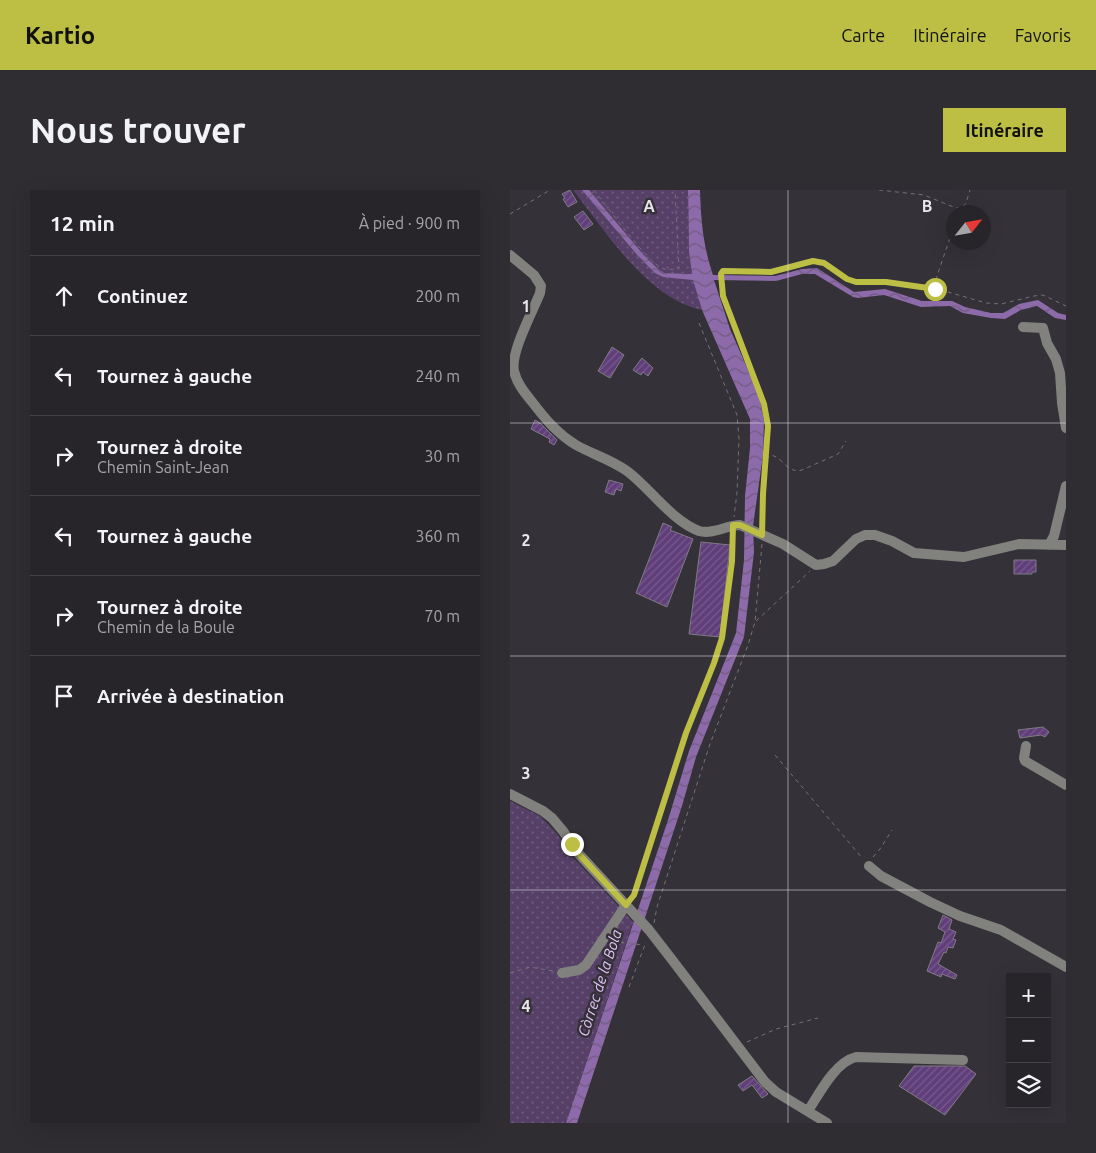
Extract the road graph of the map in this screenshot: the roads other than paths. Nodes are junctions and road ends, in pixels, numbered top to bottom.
1 (510, 255) edge
2 (1024, 327) dead end
3 (1066, 428) edge
4 (1066, 486) edge
5 (1049, 545) junction
6 (1066, 545) edge
7 (1026, 746) dead end
8 (1066, 784) edge
9 (510, 794) edge
10 (869, 866) road end
11 (627, 906) junction
12 (1066, 967) edge
13 (562, 973) road end
14 (963, 1060) dead end
15 (808, 1111) junction
16 (826, 1123) edge

1 - 5 street
2 - 3 street
4 - 5 street
5 - 6 street
7 - 8 street
9 - 11 street
10 - 12 street
11 - 13 street
11 - 15 street
14 - 15 street
15 - 16 street

